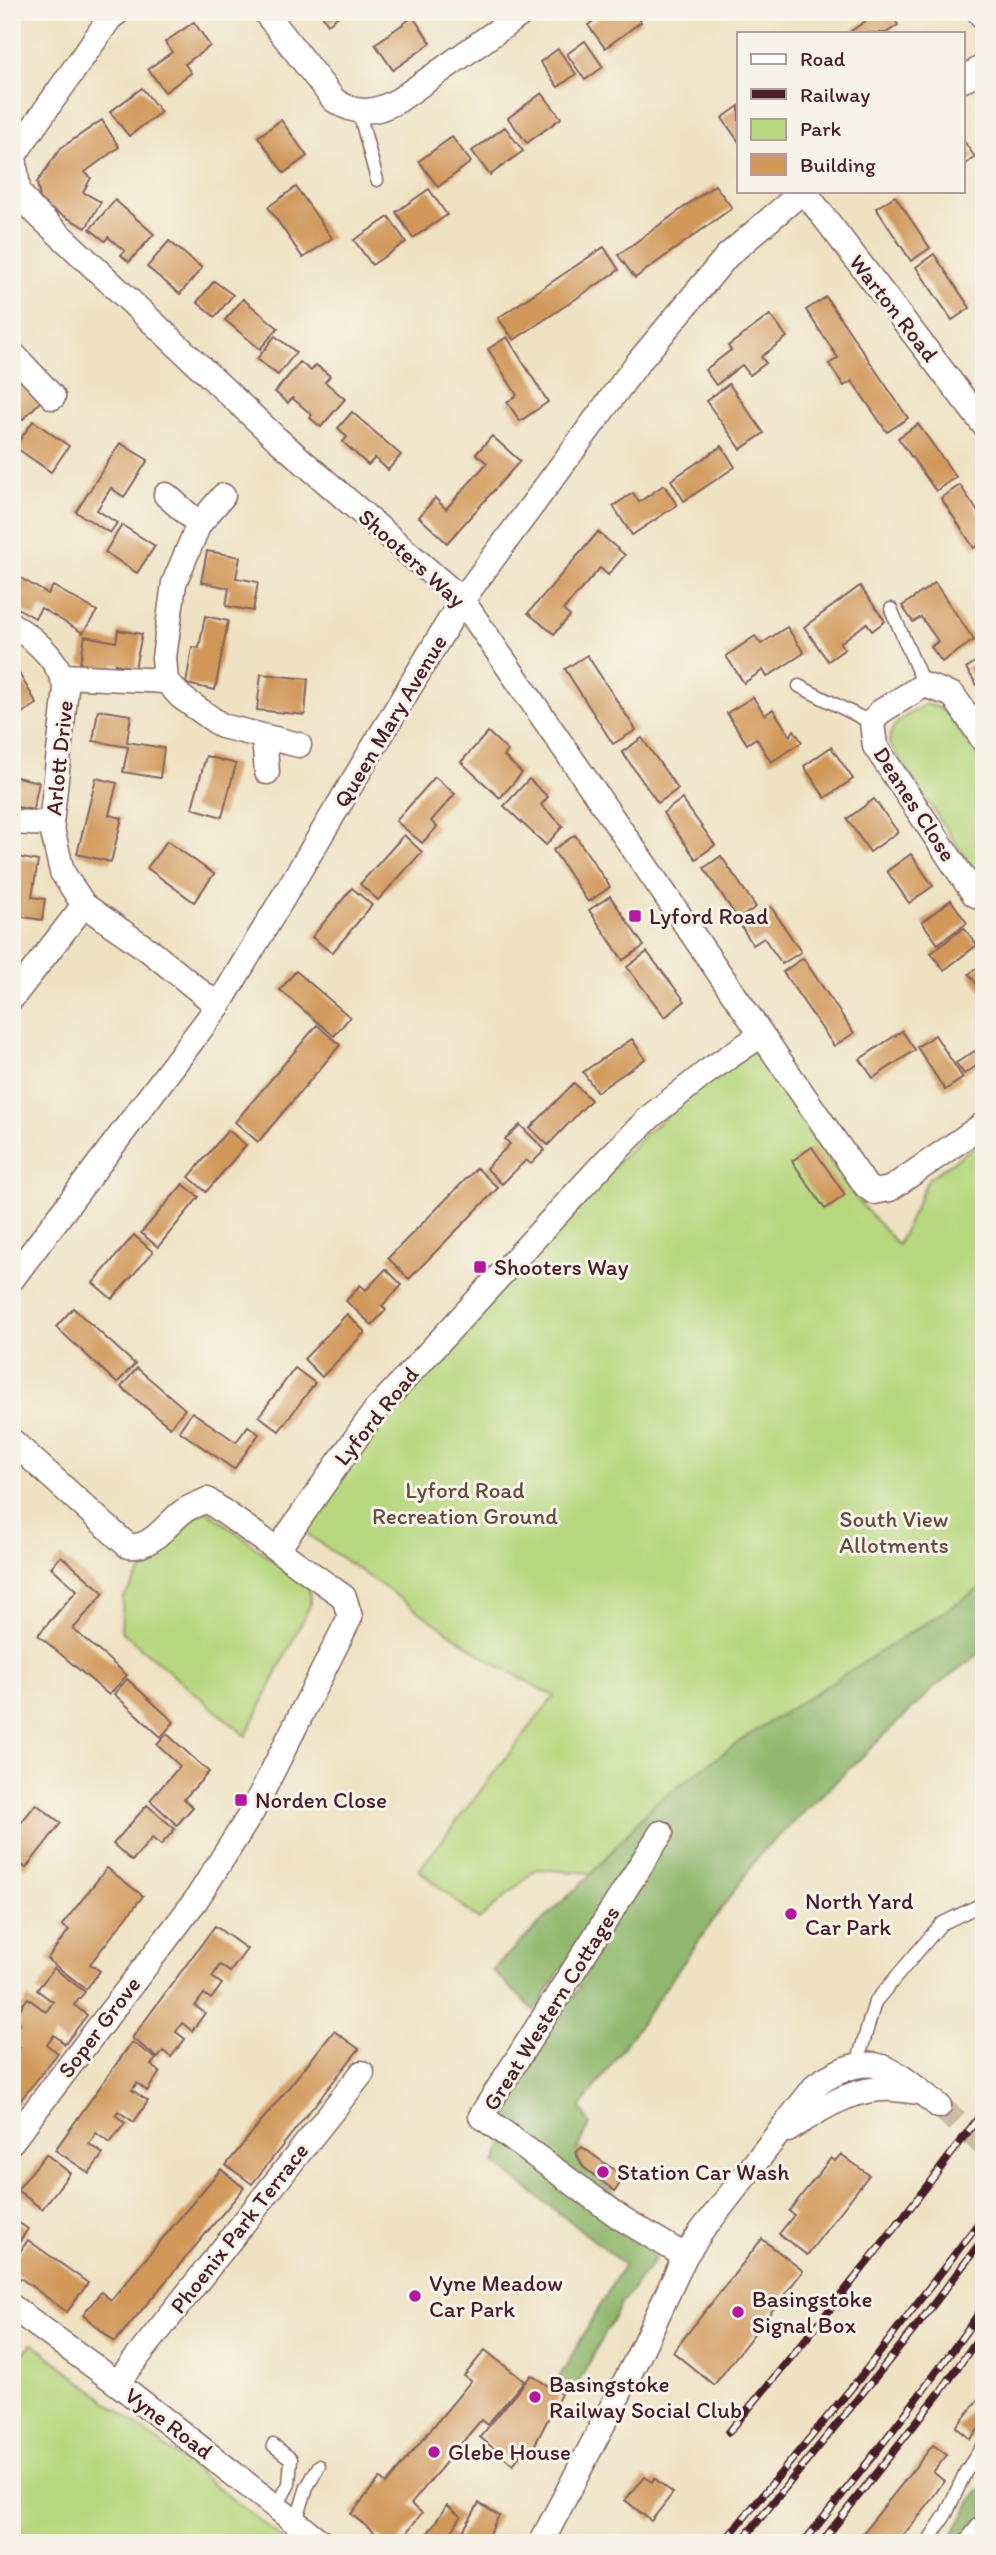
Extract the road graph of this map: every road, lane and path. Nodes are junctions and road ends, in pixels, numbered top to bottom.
1 (118, 12) edge
2 (265, 12) edge
3 (524, 12) edge
4 (979, 12) edge
5 (984, 18) edge
6 (984, 66) edge
7 (964, 79) edge
8 (359, 112) junction
9 (13, 154) edge
10 (377, 180) dead end
11 (803, 192) edge
12 (805, 192) edge
13 (15, 194) edge
14 (12, 353) edge
15 (53, 397) dead end
16 (984, 425) edge
17 (166, 495) dead end
18 (223, 496) dead end
19 (199, 524) junction
20 (462, 600) junction
21 (891, 609) dead end
22 (12, 625) edge
23 (63, 676) junction
24 (166, 681) junction
25 (924, 685) junction
26 (799, 686) dead end
27 (872, 723) junction
28 (264, 738) junction
29 (984, 741) edge
30 (299, 745) dead end
31 (267, 772) dead end
32 (12, 822) edge
33 (51, 824) junction
34 (984, 899) edge
35 (84, 905) junction
36 (12, 998) edge
37 (218, 1006) junction
38 (761, 1035) junction
39 (984, 1124) edge
40 (12, 1279) edge
41 (12, 1441) edge
42 (278, 1549) junction
43 (661, 1833) dead end
44 (980, 1905) dead end
45 (857, 2064) junction
46 (362, 2073) dead end
47 (778, 2136) junction
48 (12, 2141) edge
49 (682, 2265) junction
50 (12, 2307) edge
51 (117, 2383) junction
52 (984, 2444) edge
53 (274, 2445) dead end
54 (319, 2466) dead end
55 (277, 2506) junction
56 (296, 2522) junction
57 (984, 2527) edge
58 (322, 2543) edge
59 (541, 2543) edge
60 (926, 2543) edge
61 (971, 2543) edge

1 - 9 street, Shooters Way
2 - 8 street
3 - 8 street
4 - 5 street
6 - 7 street
8 - 10 lane
9 - 13 street, Shooters Way
11 - 20 street, Queen Mary Avenue
12 - 16 street, Warton Road
13 - 20 street, Shooters Way
14 - 15 street
17 - 19 street
18 - 19 street
19 - 24 street
20 - 37 street, Queen Mary Avenue
20 - 38 street, Shooters Way
21 - 25 lane
22 - 23 street, Arlott Drive
23 - 24 street
23 - 33 street, Arlott Drive
24 - 28 street
25 - 27 street, Deanes Close
25 - 29 street
26 - 27 lane
27 - 34 street, Deanes Close
28 - 30 street
28 - 31 street
32 - 33 street
33 - 35 street, Arlott Drive
35 - 36 street
35 - 37 street, Arlott Drive
37 - 40 street, Queen Mary Avenue
38 - 39 street, Shooters Way
38 - 42 street, Lyford Road
41 - 42 street
42 - 48 street, Soper Grove
43 - 49 street, Great Western Cottages
44 - 45 lane
45 - 47 street
45 - 47 street
46 - 51 street, Phoenix Park Terrace
47 - 49 street
49 - 59 street
50 - 51 street, Vyne Road
51 - 55 street, Vyne Road
52 - 60 lane
53 - 55 lane
54 - 56 lane
55 - 56 street, Vyne Road
56 - 58 street, Vyne Road
57 - 61 street

